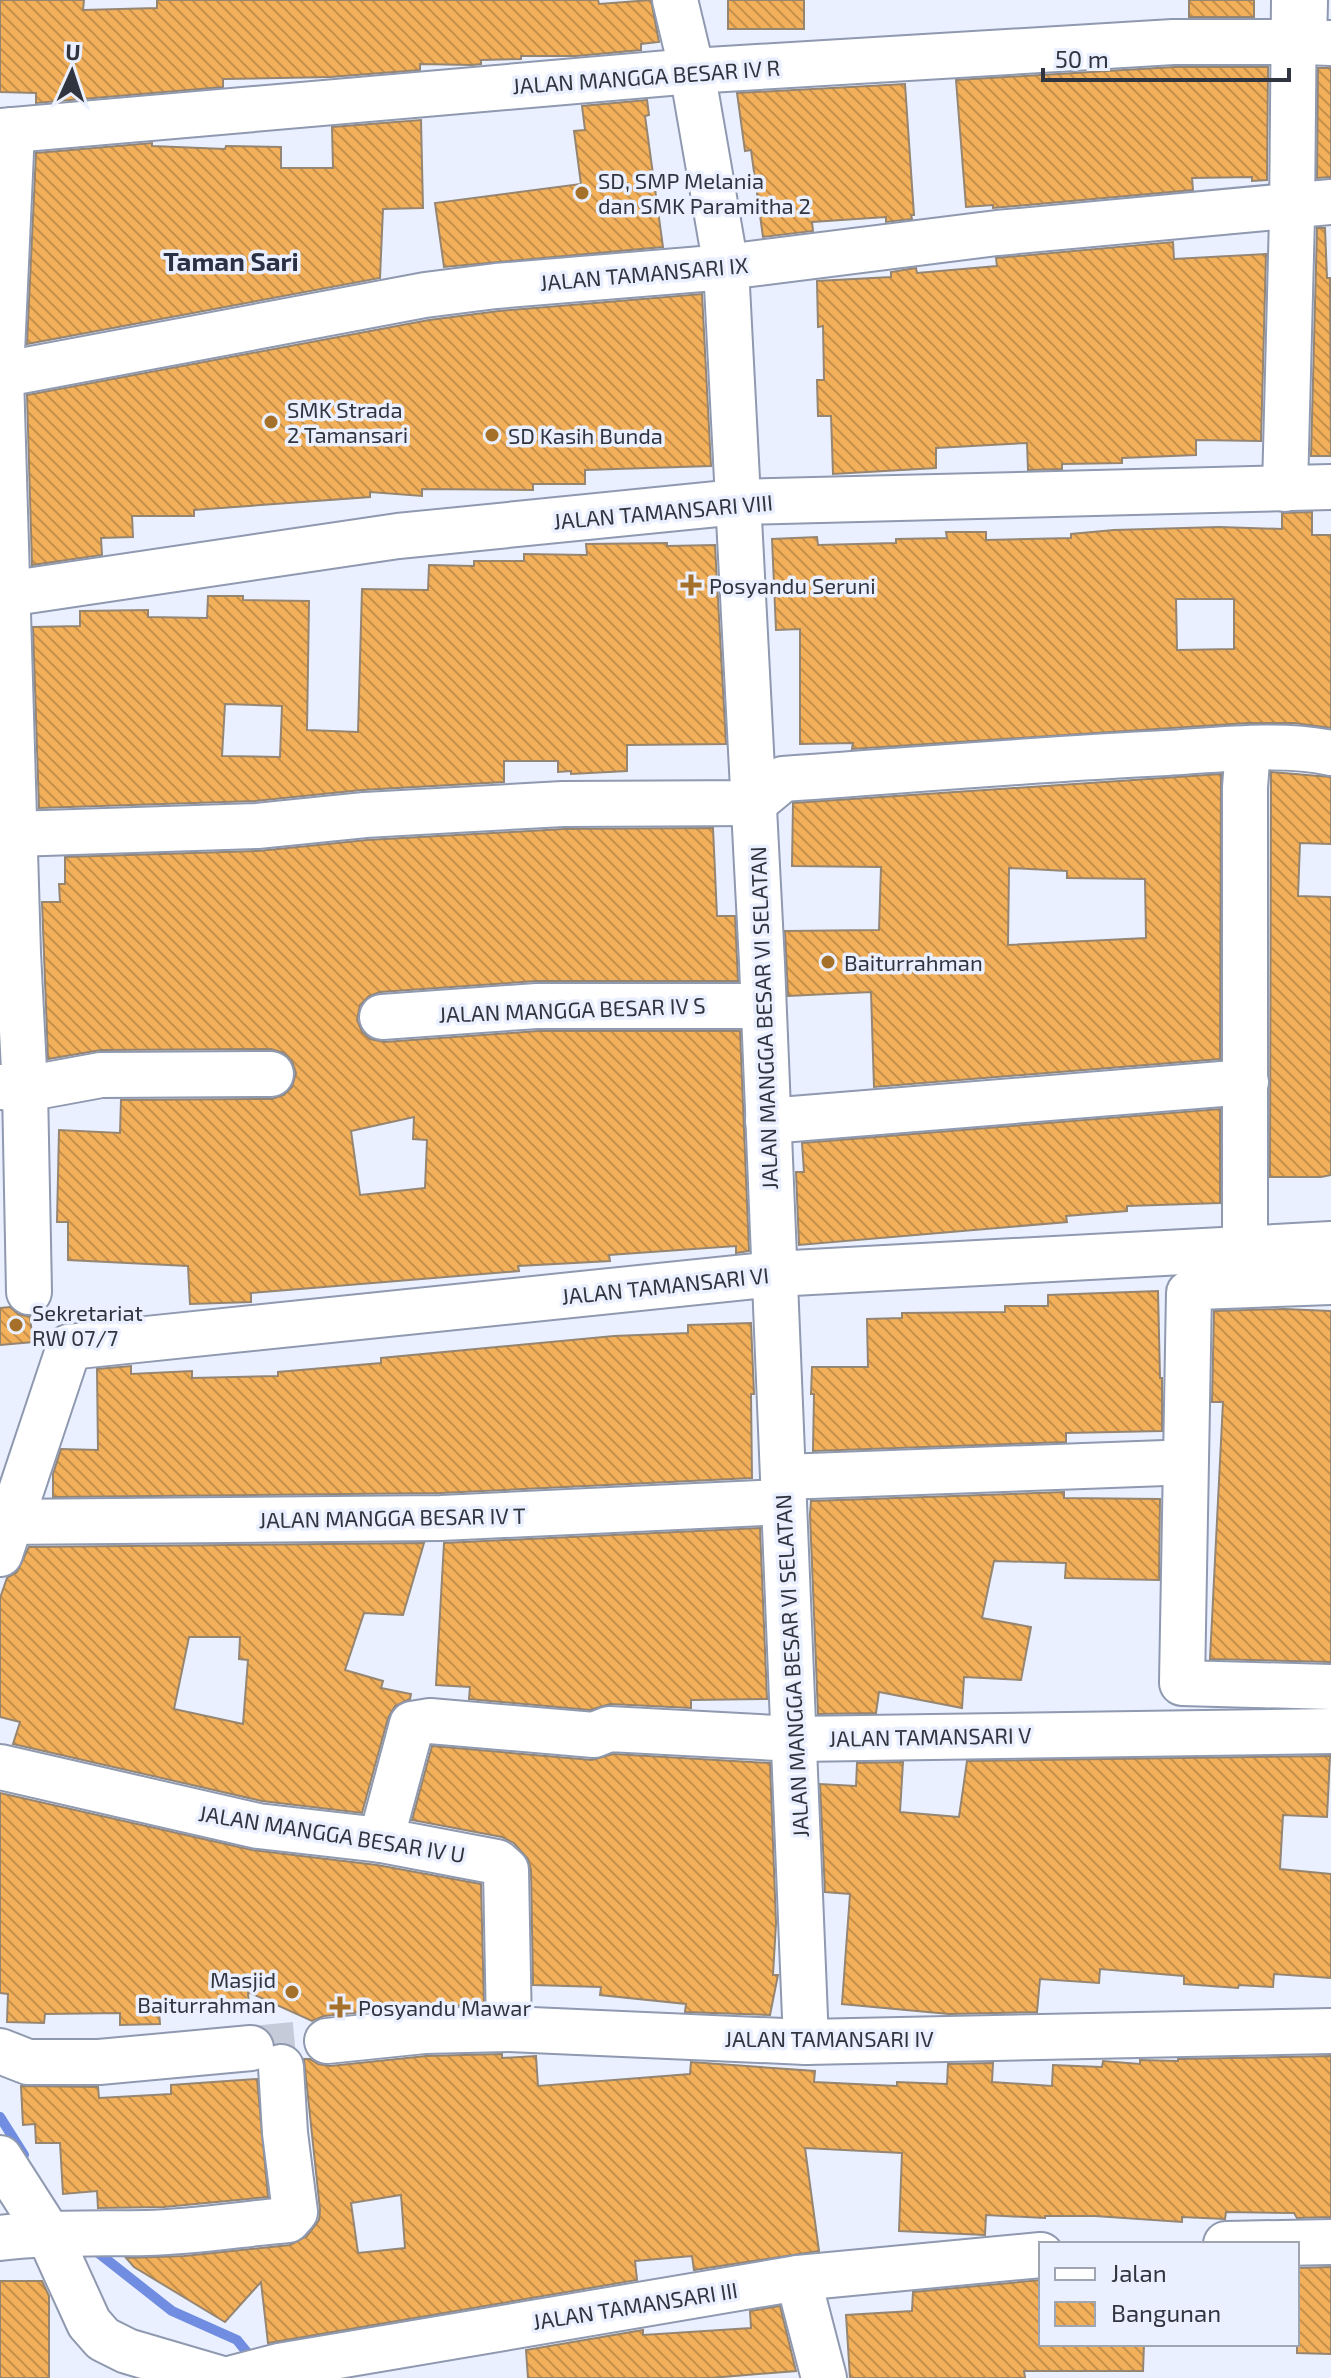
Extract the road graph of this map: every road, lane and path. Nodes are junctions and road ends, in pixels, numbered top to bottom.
1 (675, 0) edge
2 (1306, 25) edge
3 (692, 71) junction
4 (6, 130) edge
5 (1312, 204) edge
6 (726, 267) junction
7 (1, 375) edge
8 (1331, 487) edge
9 (1285, 489) junction
10 (737, 502) junction
11 (5, 594) edge
12 (1248, 749) junction
13 (1331, 753) edge
14 (754, 803) junction
15 (14, 834) junction
16 (9, 953) edge
17 (763, 1006) junction
18 (382, 1017) dead end
19 (271, 1074) dead end
20 (1246, 1082) junction
21 (12, 1088) edge
22 (768, 1121) junction
23 (1331, 1244) edge
24 (1245, 1250) junction
25 (774, 1274) junction
26 (1331, 1282) edge
27 (14, 1294) edge
28 (69, 1347) junction
29 (1165, 1463) dead end
30 (783, 1489) junction
31 (4, 1532) edge
32 (1331, 1687) edge
33 (1331, 1731) edge
34 (796, 1739) junction
35 (0, 1767) edge
36 (381, 1840) junction
37 (509, 2029) junction
38 (1331, 2031) edge
39 (327, 2041) tunnel mouth
40 (806, 2042) junction
41 (0, 2051) edge
42 (0, 2158) edge
43 (52, 2233) junction
44 (0, 2238) edge
45 (1331, 2242) edge
46 (1299, 2243) edge
47 (1039, 2255) edge
48 (798, 2278) junction
49 (245, 2373) edge
50 (824, 2378) edge

1 - 3 street, JALAN MANGGA BESAR VI SELATAN
2 - 3 street, JALAN MANGGA BESAR IV R
2 - 5 street
3 - 4 street, JALAN MANGGA BESAR IV R
3 - 6 street, JALAN MANGGA BESAR VI SELATAN
4 - 7 street
5 - 6 street, JALAN TAMANSARI IX
5 - 9 street
6 - 7 street, JALAN TAMANSARI IX
6 - 10 street, JALAN MANGGA BESAR VI SELATAN
7 - 11 street
8 - 9 street, JALAN TAMANSARI VIII
9 - 10 street, JALAN TAMANSARI VIII
10 - 11 street, JALAN TAMANSARI VIII
10 - 14 street, JALAN MANGGA BESAR VI SELATAN
11 - 15 street
12 - 13 street
12 - 14 street
12 - 20 street
14 - 15 street
14 - 17 street, JALAN MANGGA BESAR VI SELATAN
15 - 16 street
16 - 21 street
17 - 18 street, JALAN MANGGA BESAR IV S
17 - 22 street, JALAN MANGGA BESAR VI SELATAN
19 - 21 street
20 - 22 street
20 - 24 street
21 - 27 street
22 - 25 street, JALAN MANGGA BESAR VI SELATAN
23 - 24 street, JALAN TAMANSARI VI
24 - 25 street, JALAN TAMANSARI VI
25 - 28 street, JALAN TAMANSARI VI
25 - 30 street, JALAN MANGGA BESAR VI SELATAN
26 - 32 street
27 - 28 street
28 - 31 street
29 - 30 street, JALAN MANGGA BESAR IV T
30 - 31 street, JALAN MANGGA BESAR IV T
30 - 34 street, JALAN MANGGA BESAR VI SELATAN
33 - 34 street, JALAN TAMANSARI V
34 - 36 street, JALAN TAMANSARI V
34 - 40 street, JALAN MANGGA BESAR VI SELATAN
35 - 36 street, JALAN MANGGA BESAR IV U
36 - 37 street, JALAN MANGGA BESAR IV U
37 - 39 street, JALAN TAMANSARI IV
37 - 40 street, JALAN TAMANSARI IV
38 - 40 street, JALAN TAMANSARI IV
41 - 43 street
42 - 43 street, JALAN TAMANSARI III
43 - 44 street
43 - 49 street, JALAN TAMANSARI III
45 - 46 street
47 - 48 street, JALAN TAMANSARI III
48 - 49 street, JALAN TAMANSARI III
48 - 50 street

